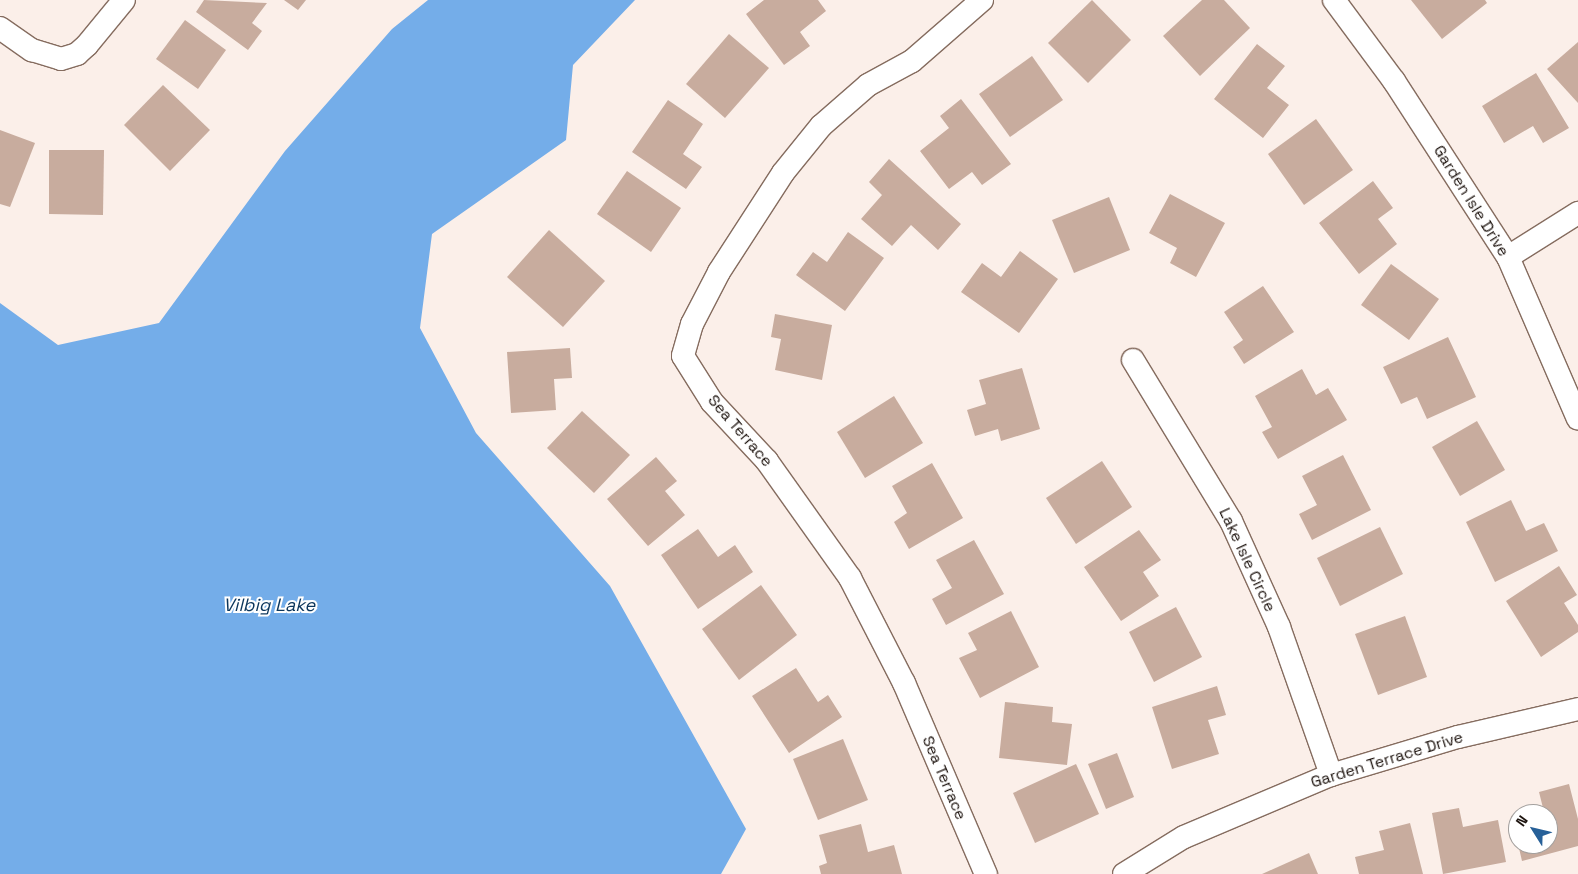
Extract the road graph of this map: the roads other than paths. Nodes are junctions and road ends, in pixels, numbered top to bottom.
1 (124, 0) edge
2 (982, 0) edge
3 (1334, 0) edge
4 (0, 28) edge
5 (1578, 213) edge
6 (1508, 257) junction
7 (1134, 360) dead end
8 (1578, 418) edge
9 (1578, 709) edge
10 (1331, 775) junction
11 (986, 874) edge
12 (1124, 874) edge

1 - 4 street
2 - 11 street, Sea Terrace
3 - 6 street, Garden Isle Drive
5 - 6 street
6 - 8 street, Garden Isle Drive
7 - 10 street, Lake Isle Circle
9 - 10 street, Garden Terrace Drive
10 - 12 street, Garden Terrace Drive

